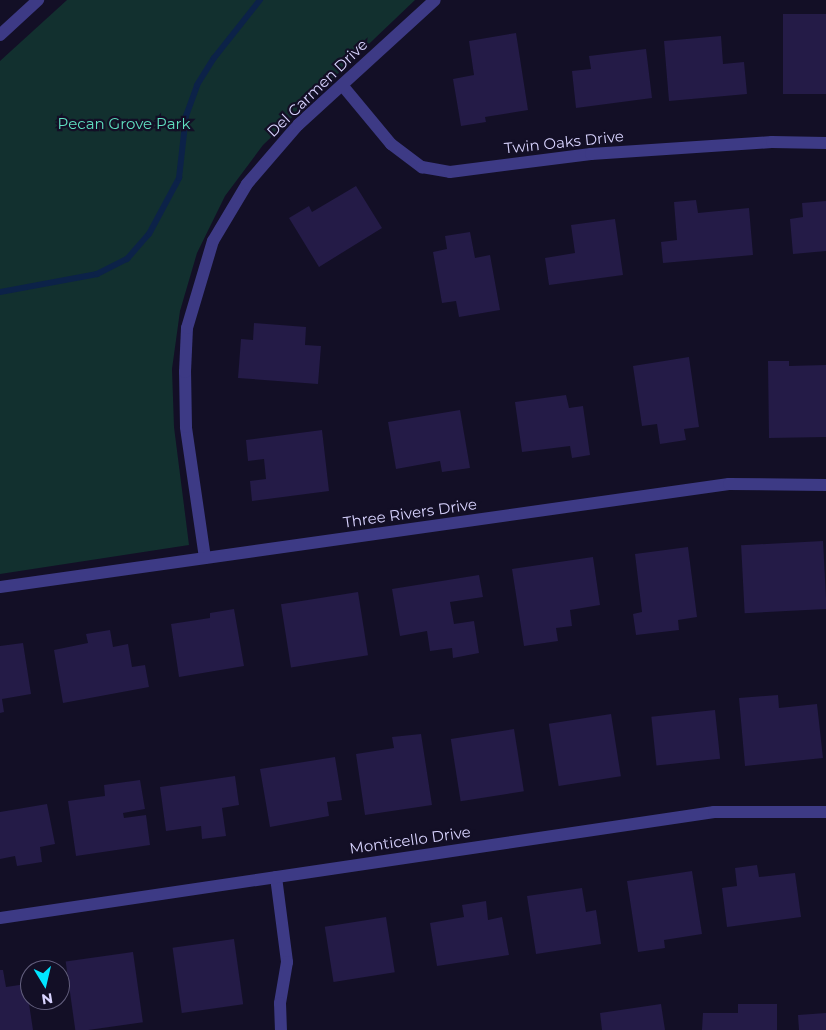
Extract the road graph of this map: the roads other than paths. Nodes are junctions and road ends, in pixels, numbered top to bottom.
1 (38, 0) edge
2 (435, 0) edge
3 (0, 35) edge
4 (342, 85) junction
5 (826, 144) edge
6 (826, 485) edge
7 (205, 558) junction
8 (0, 586) edge
9 (826, 812) edge
10 (276, 877) junction
11 (0, 918) edge
12 (282, 1030) edge

1 - 3 street
2 - 4 street, Del Carmen Drive
4 - 5 street, Twin Oaks Drive
4 - 7 street, Del Carmen Drive
6 - 7 street, Three Rivers Drive
7 - 8 street, Three Rivers Drive
9 - 10 street, Monticello Drive
10 - 11 street, Monticello Drive
10 - 12 street

